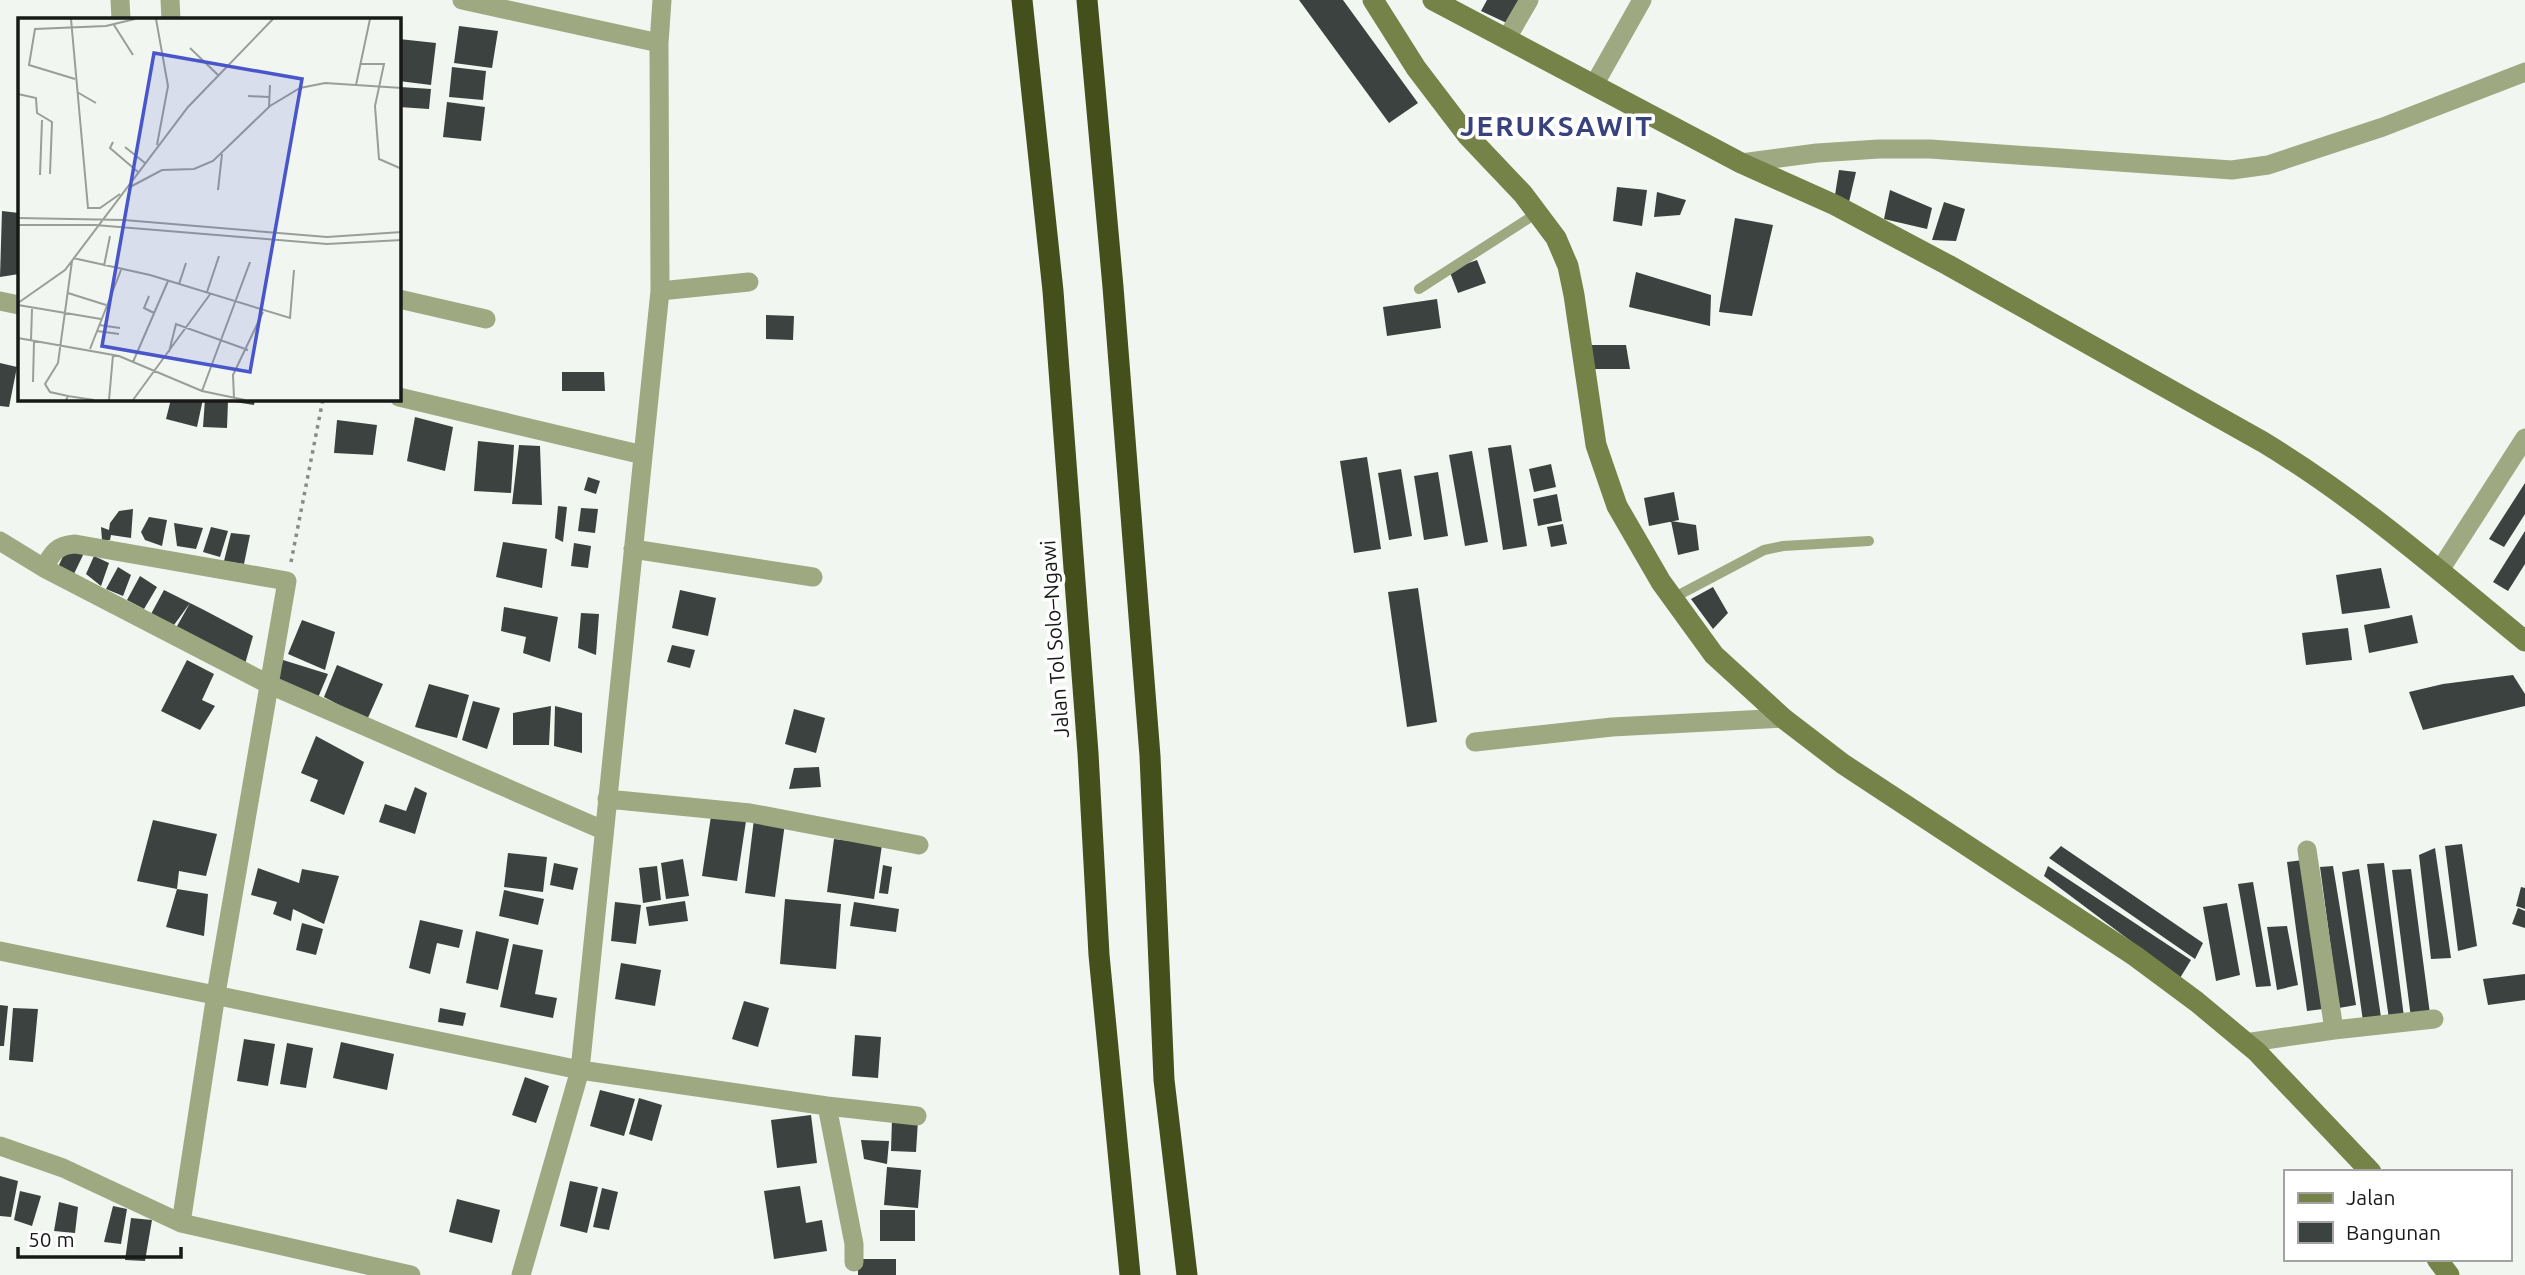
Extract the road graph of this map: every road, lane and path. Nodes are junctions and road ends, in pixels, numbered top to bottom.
1 (120, 0) edge
2 (170, 0) edge
3 (462, 0) edge
4 (662, 0) edge
5 (1022, 0) edge
6 (1087, 0) edge
7 (1373, 0) edge
8 (1433, 0) edge
9 (1530, 0) edge
10 (1642, 0) edge
11 (121, 18) edge
12 (171, 18) edge
13 (1507, 38) junction
14 (659, 43) junction
15 (2525, 72) edge
16 (1594, 85) junction
17 (1741, 163) junction
18 (1537, 212) junction
19 (749, 282) dead end
20 (1419, 289) dead end
21 (660, 291) junction
22 (401, 299) edge
23 (0, 301) edge
24 (18, 305) edge
25 (485, 318) dead end
26 (401, 397) edge
27 (323, 401) edge
28 (2525, 438) edge
29 (643, 455) junction
30 (0, 541) edge
31 (1869, 541) dead end
32 (633, 550) junction
33 (44, 568) junction
34 (2440, 570) junction
35 (813, 577) dead end
36 (287, 580) junction
37 (1673, 598) junction
38 (2525, 641) edge
39 (268, 684) junction
40 (1783, 718) junction
41 (1475, 742) dead end
42 (607, 799) junction
43 (603, 830) junction
44 (919, 845) dead end
45 (2307, 850) dead end
46 (0, 951) edge
47 (216, 994) junction
48 (2434, 1019) dead end
49 (2333, 1030) junction
50 (2245, 1043) junction
51 (580, 1070) junction
52 (827, 1106) junction
53 (917, 1116) dead end
54 (0, 1146) edge
55 (2369, 1170) edge
56 (181, 1223) junction
57 (854, 1262) dead end
58 (411, 1275) edge
59 (521, 1275) edge
60 (1130, 1275) edge
61 (1187, 1275) edge

1 - 11 street
2 - 12 street
3 - 14 street
4 - 14 street
5 - 60 highway, Jalan Tol Solo–Ngawi
6 - 61 highway
7 - 18 street
8 - 13 street
9 - 13 street
10 - 16 street
13 - 16 street
14 - 21 street
15 - 17 street
16 - 17 street
17 - 34 street
18 - 20 lane
18 - 37 street
19 - 21 street
21 - 29 street
22 - 25 street
23 - 24 street
26 - 29 street
27 - 36 path
28 - 34 street
29 - 32 street
30 - 33 street
31 - 37 lane
32 - 35 street
32 - 42 street
33 - 36 street
33 - 39 street
34 - 38 street
36 - 39 street
37 - 40 street
39 - 43 street
39 - 47 street
40 - 41 street
40 - 50 street
42 - 43 street
42 - 44 street
43 - 51 street
45 - 49 street
46 - 47 street
47 - 51 street
47 - 56 street
48 - 49 street
49 - 50 street
50 - 55 street
51 - 52 street
51 - 59 street
52 - 53 street
52 - 57 street
54 - 56 street
56 - 58 street

